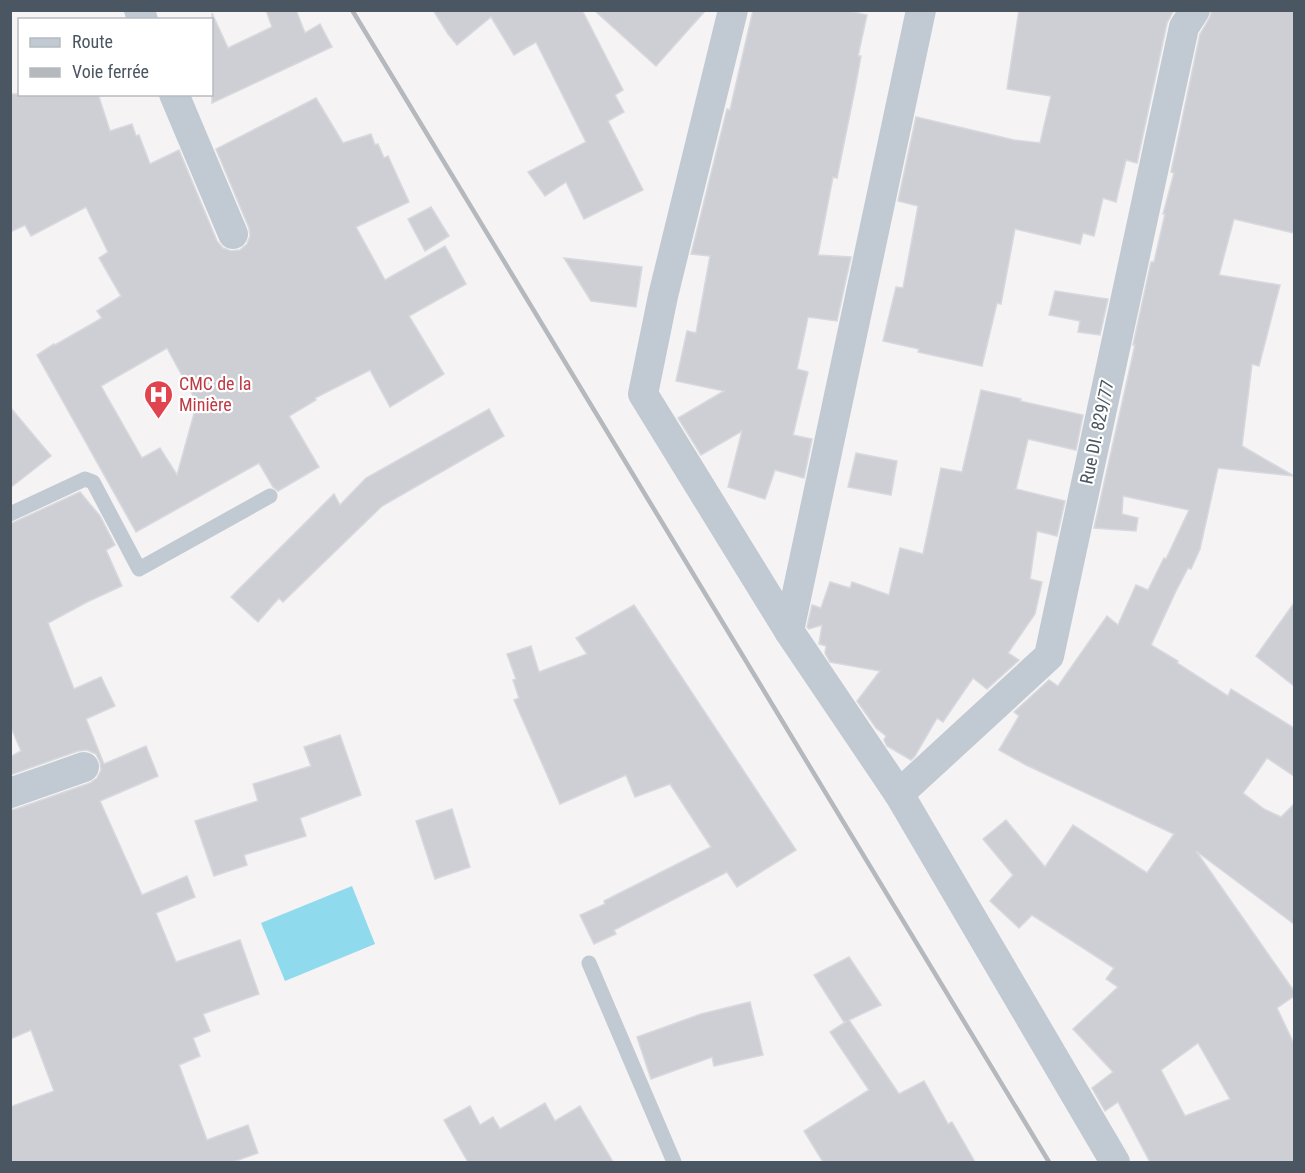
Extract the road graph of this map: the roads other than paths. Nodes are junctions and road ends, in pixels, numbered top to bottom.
1 (734, 10) edge
2 (921, 10) edge
3 (1195, 10) edge
4 (175, 96) edge
5 (233, 234) dead end
6 (270, 496) dead end
7 (10, 514) edge
8 (789, 631) junction
9 (84, 767) dead end
10 (10, 793) edge
11 (899, 794) junction
12 (589, 963) dead end
13 (674, 1162) edge
14 (1115, 1162) edge

1 - 8 street
2 - 8 street
3 - 11 street, Rue DI. 829/77
4 - 5 street
6 - 7 lane
8 - 11 street
9 - 10 street
11 - 14 street
12 - 13 lane

